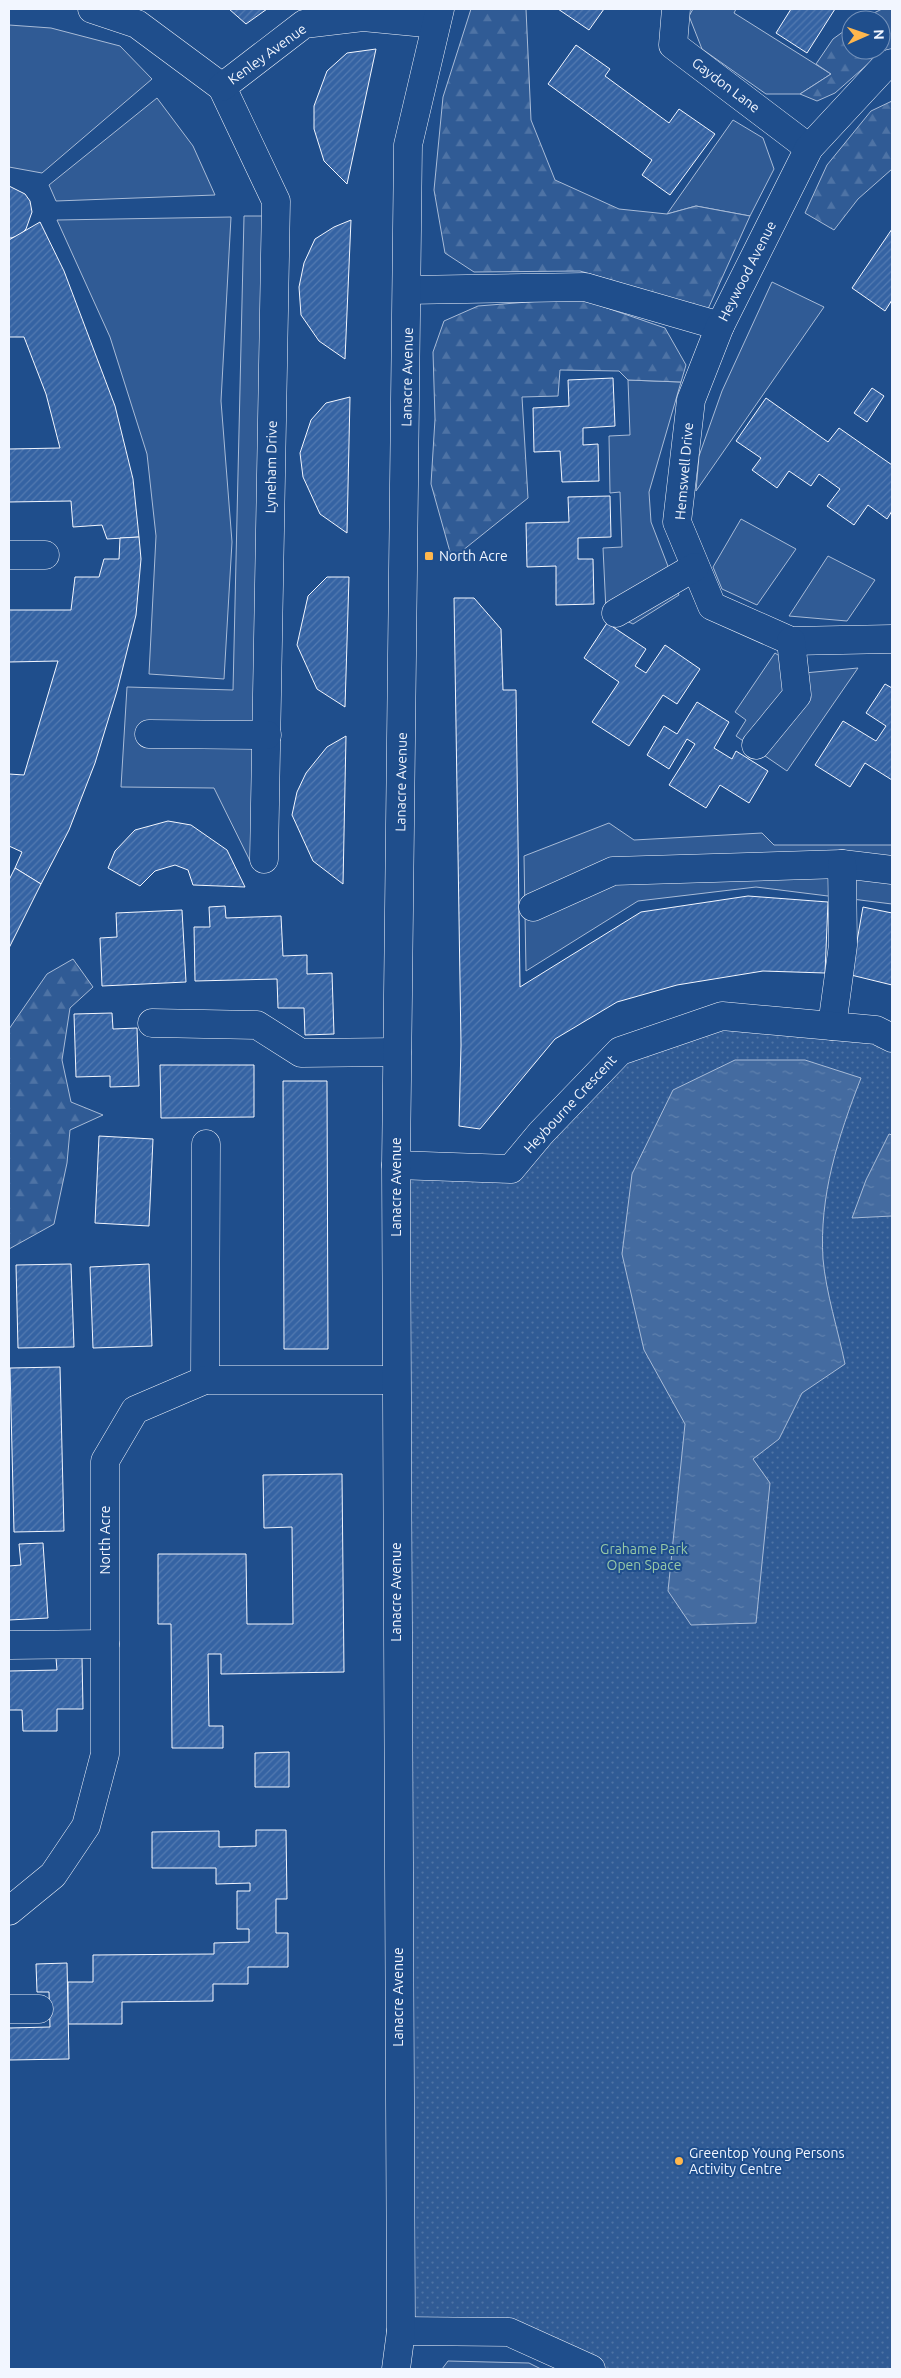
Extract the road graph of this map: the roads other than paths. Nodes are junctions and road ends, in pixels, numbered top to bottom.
1 (92, 9) edge
2 (676, 9) edge
3 (438, 16) edge
4 (892, 63) edge
5 (222, 87) junction
6 (810, 148) junction
7 (408, 290) junction
8 (720, 326) junction
9 (9, 555) edge
10 (45, 555) dead end
11 (696, 567) junction
12 (616, 613) dead end
13 (892, 639) edge
14 (791, 641) junction
15 (148, 734) dead end
16 (267, 735) junction
17 (756, 745) dead end
18 (264, 858) dead end
19 (842, 864) junction
20 (892, 870) edge
21 (533, 907) dead end
22 (152, 1023) dead end
23 (832, 1026) junction
24 (892, 1038) edge
25 (397, 1052) junction
26 (206, 1144) dead end
27 (396, 1165) junction
28 (205, 1380) junction
29 (396, 1380) junction
30 (105, 1644) junction
31 (9, 1645) edge
32 (9, 1911) edge
33 (9, 2009) edge
34 (39, 2009) dead end
35 (401, 2331) junction
36 (396, 2369) edge
37 (591, 2369) edge

1 - 5 street, Kenley Avenue
2 - 6 street, Gaydon Lane
3 - 5 street, Kenley Avenue
3 - 7 street, Lanacre Avenue
4 - 6 street, Heywood Avenue
5 - 16 street, Lyneham Drive
6 - 8 street, Heywood Avenue
7 - 8 street, Heywood Avenue
7 - 25 street, Lanacre Avenue
8 - 11 street, Hemswell Drive
9 - 10 street
11 - 12 street
11 - 14 street, Hemswell Drive
13 - 14 street, Hemswell Drive
14 - 17 street
15 - 16 street
16 - 18 street, Lyneham Drive
19 - 20 street
19 - 21 street
19 - 23 street
22 - 25 street
23 - 24 street, Heybourne Crescent
23 - 27 street, Heybourne Crescent
25 - 27 street, Lanacre Avenue
26 - 28 street
27 - 29 street, Lanacre Avenue
28 - 29 street, North Acre
28 - 30 street, North Acre
29 - 35 street, Lanacre Avenue
30 - 31 street
30 - 32 street, North Acre
33 - 34 street
35 - 36 street, Lanacre Avenue
35 - 37 street

